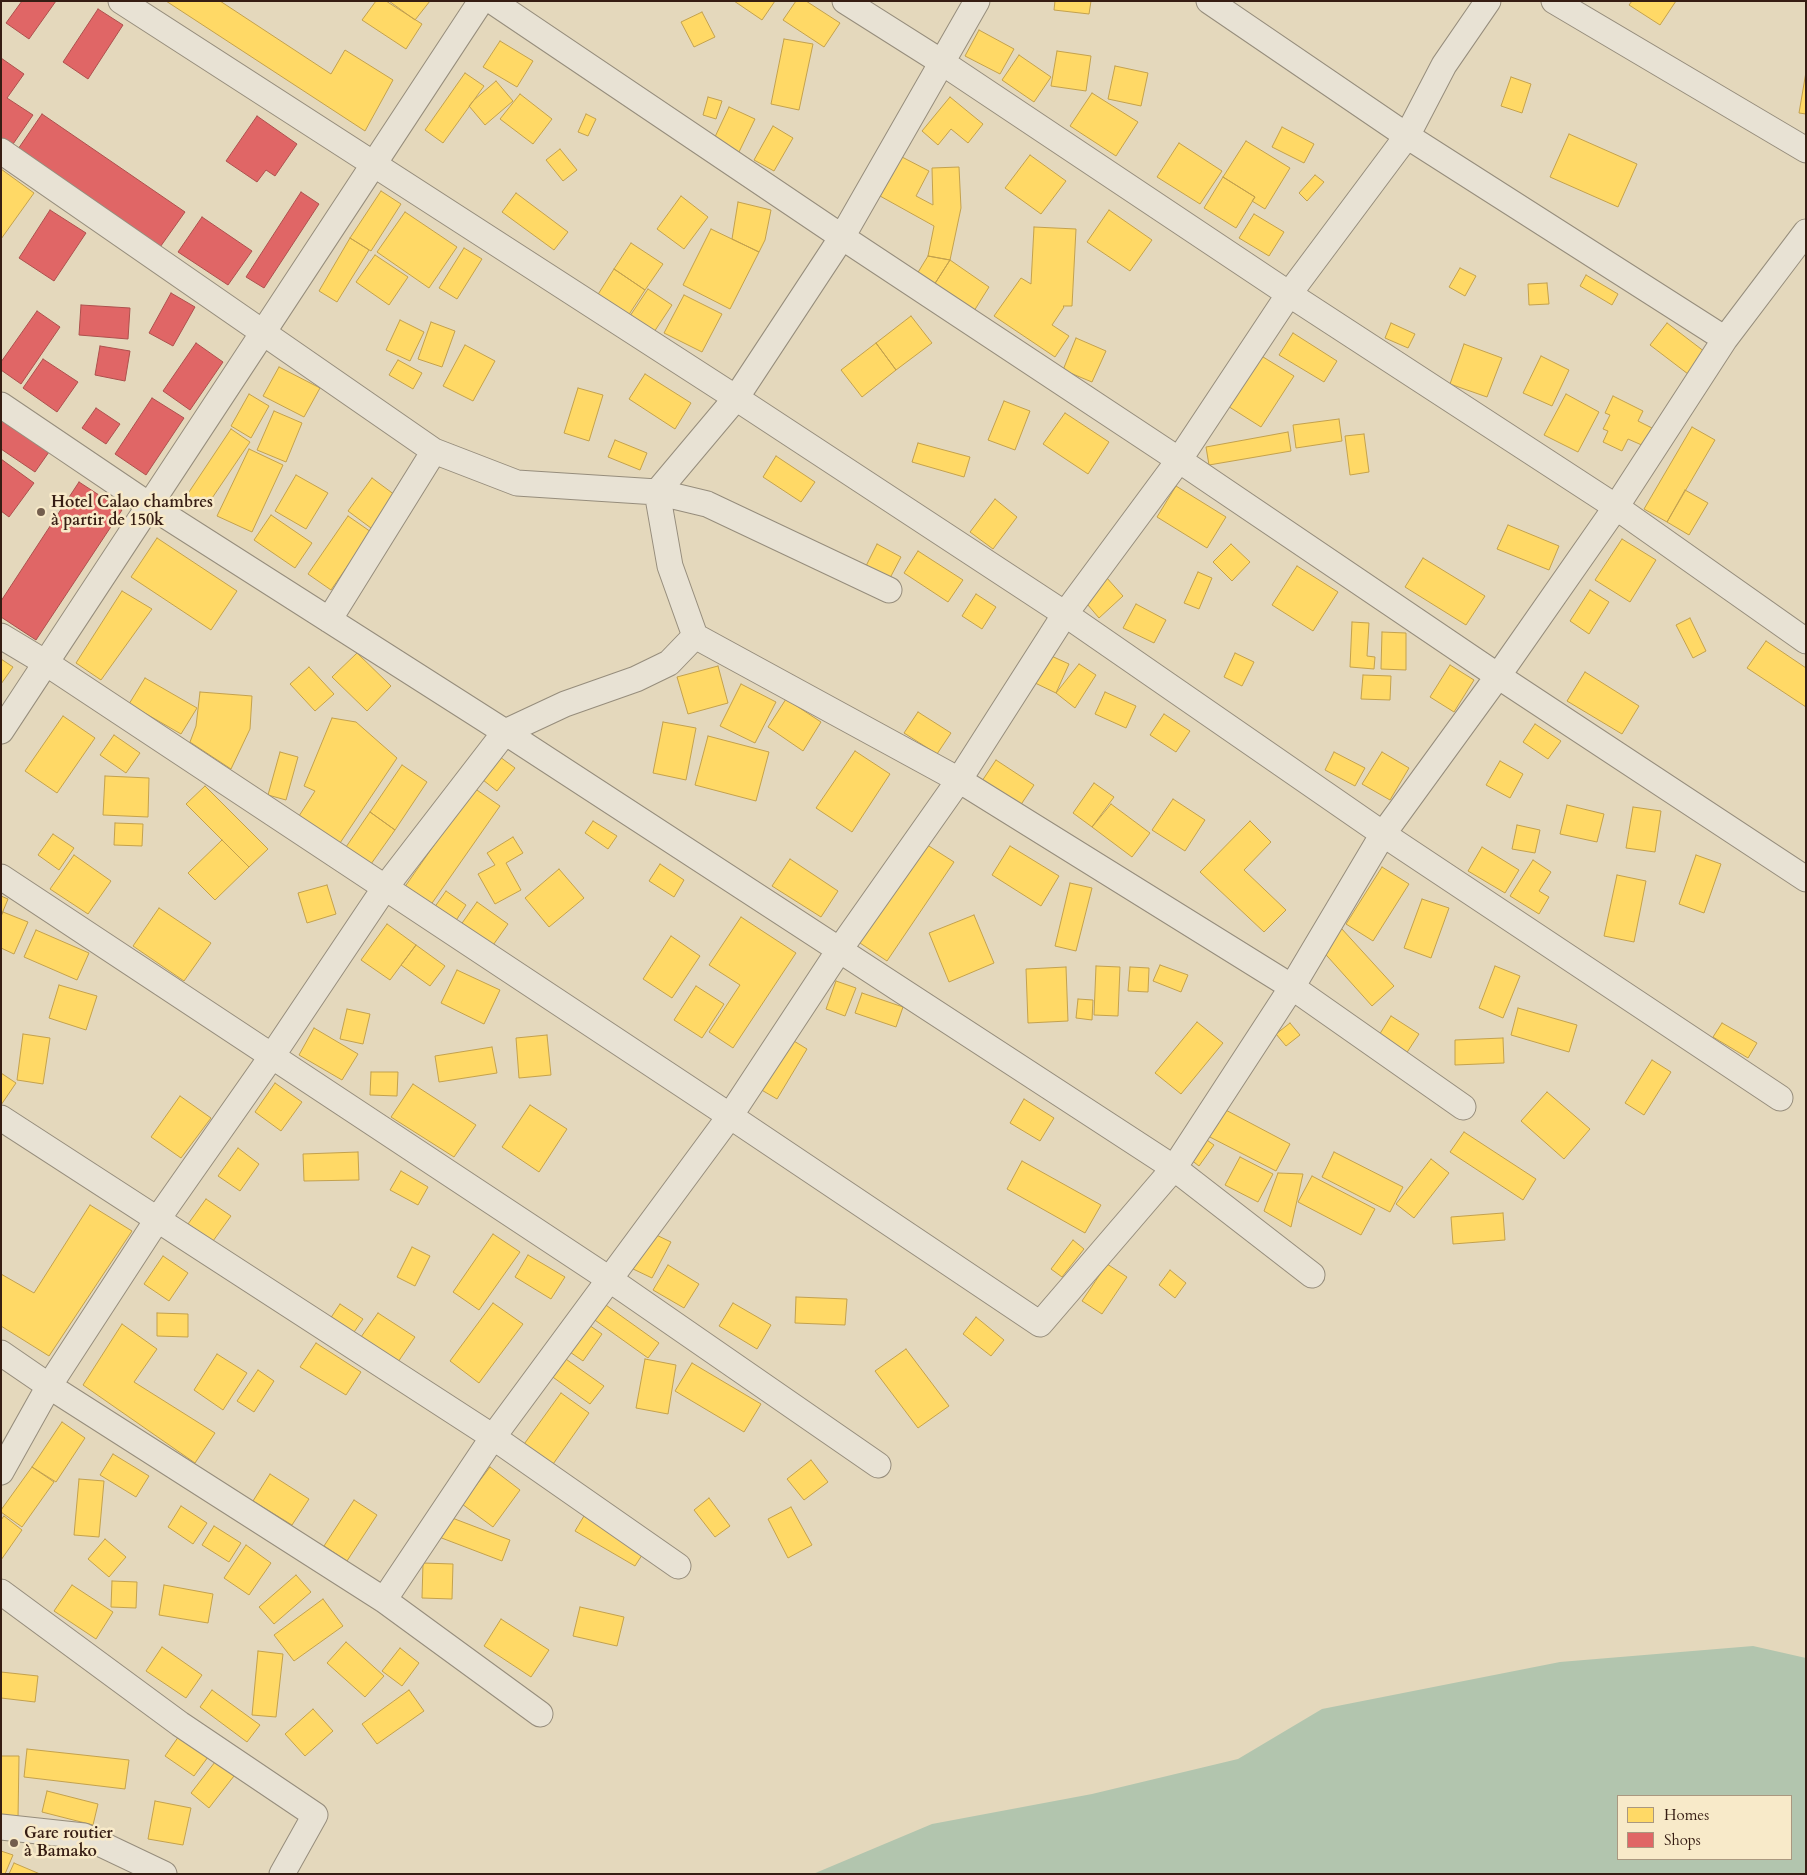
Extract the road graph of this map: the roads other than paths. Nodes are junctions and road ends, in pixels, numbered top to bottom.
1 (121, 1) edge
2 (481, 1) edge
3 (492, 1) edge
4 (845, 1) edge
5 (976, 1) edge
6 (1209, 1) edge
7 (1488, 1) edge
8 (1554, 1) edge
9 (943, 62) junction
10 (1407, 136) junction
11 (1806, 150) edge
12 (1, 151) edge
13 (373, 165) junction
14 (1806, 232) edge
15 (842, 237) junction
16 (1289, 294) junction
17 (263, 332) junction
18 (1725, 339) junction
19 (736, 398) junction
20 (1, 405) edge
21 (434, 451) junction
22 (1179, 460) junction
23 (657, 492) junction
24 (150, 505) junction
25 (1616, 507) junction
26 (888, 590) dead end
27 (1065, 614) junction
28 (329, 620) junction
29 (1, 636) edge
30 (695, 636) junction
31 (1806, 641) edge
32 (46, 663) junction
33 (1498, 676) junction
34 (1, 731) edge
35 (504, 732) junction
36 (959, 780) junction
37 (1382, 834) junction
38 (1, 878) edge
39 (1806, 879) edge
40 (384, 889) junction
41 (840, 949) junction
42 (1292, 987) junction
43 (272, 1056) junction
44 (1780, 1098) dead end
45 (1463, 1107) dead end
46 (730, 1116) junction
47 (1, 1118) edge
48 (1174, 1168) junction
49 (157, 1220) junction
50 (1312, 1275) dead end
51 (609, 1279) junction
52 (1, 1353) edge
53 (49, 1386) junction
54 (494, 1437) junction
55 (878, 1465) dead end
56 (1, 1472) edge
57 (678, 1566) dead end
58 (1, 1592) edge
59 (384, 1600) junction
60 (540, 1714) dead end
61 (1, 1827) edge
62 (164, 1874) edge
63 (282, 1874) edge

1 - 13 street
2 - 13 street
3 - 15 street
4 - 9 street
5 - 9 street
6 - 10 street
7 - 10 street
8 - 11 street
9 - 15 street
9 - 16 street
10 - 16 street
10 - 18 street
12 - 17 street
13 - 17 street
13 - 19 street
14 - 18 street
15 - 19 street
15 - 22 street
16 - 22 street
16 - 25 street
17 - 21 street
17 - 24 street
18 - 25 street
19 - 23 street
19 - 27 street
20 - 24 street
21 - 23 street
21 - 28 street
22 - 27 street
22 - 33 street
23 - 26 street
23 - 30 street
24 - 28 street
24 - 32 street
25 - 31 street
25 - 33 street
27 - 36 street
27 - 37 street
28 - 35 street
29 - 32 street
30 - 35 street
30 - 36 street
32 - 34 street
32 - 40 street
33 - 37 street
33 - 39 street
35 - 40 street
35 - 41 street
36 - 41 street
36 - 42 street
37 - 42 street
37 - 44 street
38 - 43 street
40 - 43 street
40 - 46 street
41 - 46 street
41 - 48 street
42 - 45 street
42 - 48 street
43 - 49 street
43 - 51 street
46 - 48 street
46 - 51 street
47 - 49 street
48 - 50 street
49 - 53 street
49 - 54 street
51 - 54 street
51 - 55 street
52 - 53 street
53 - 56 street
53 - 59 street
54 - 57 street
54 - 59 street
58 - 63 street
59 - 60 street
61 - 62 street

